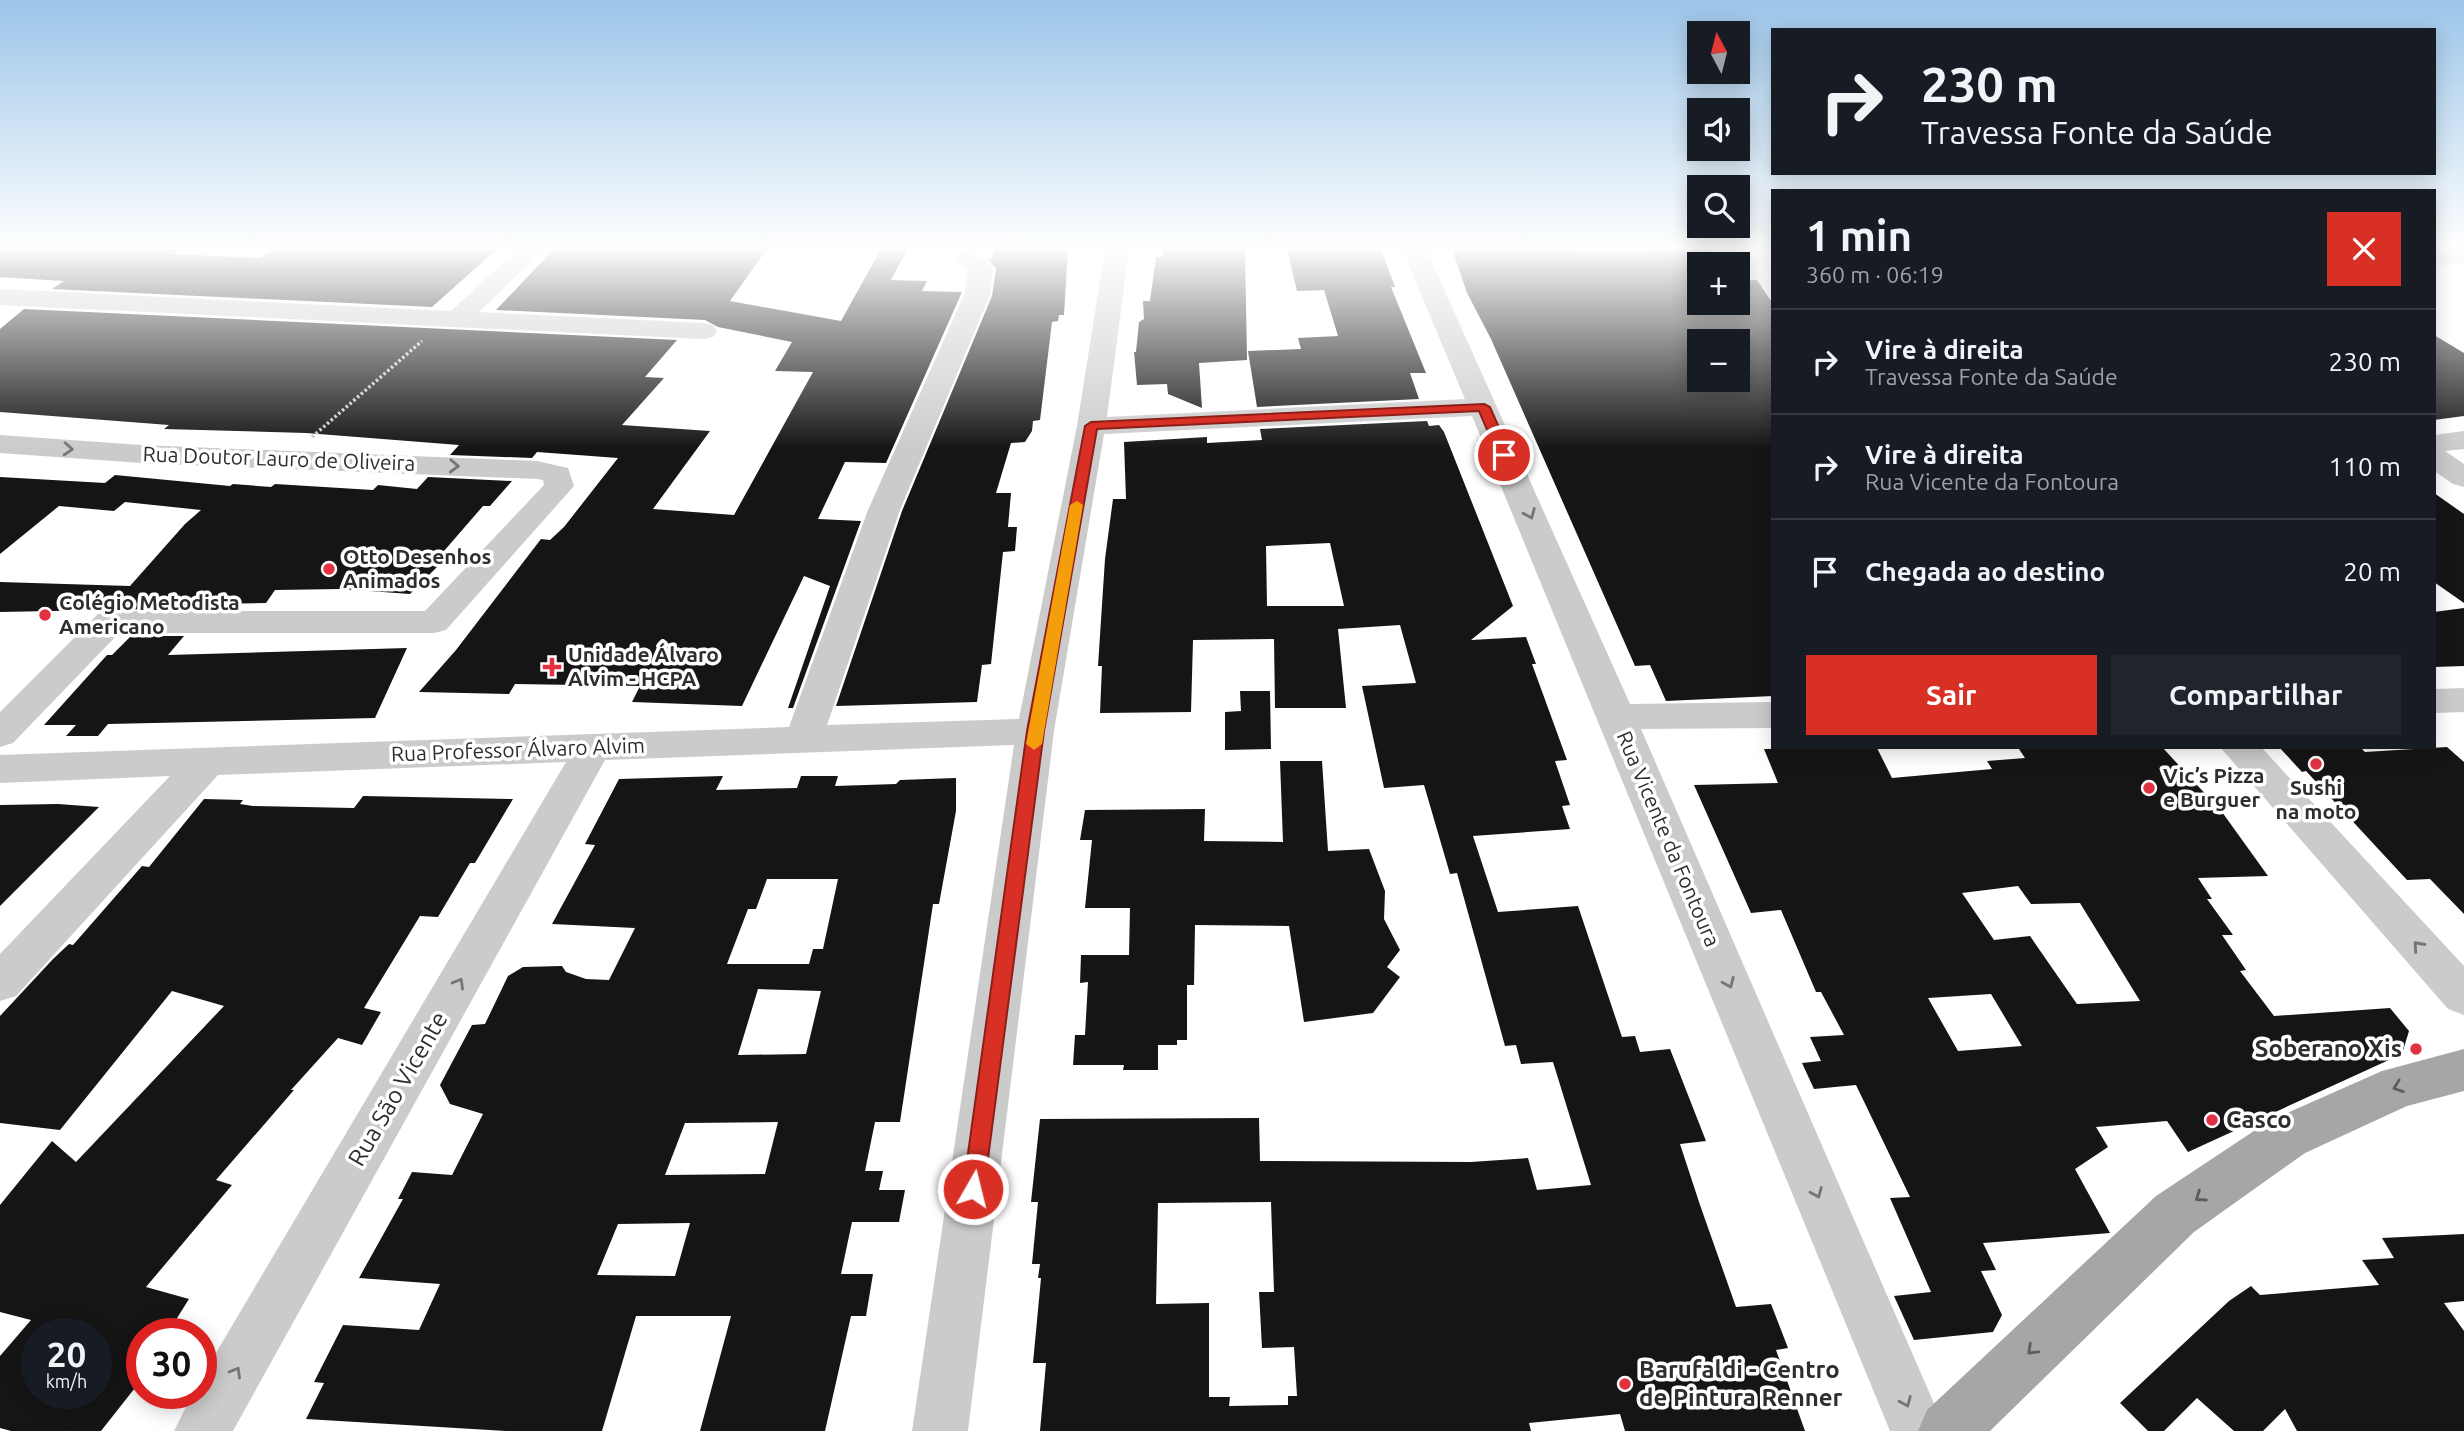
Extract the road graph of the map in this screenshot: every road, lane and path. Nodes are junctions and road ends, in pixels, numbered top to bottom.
1 (409, 316) edge
2 (459, 316) edge
3 (968, 316) edge
4 (1107, 316) edge
5 (1444, 316) edge
6 (457, 318) junction
7 (704, 331) dead end
8 (1484, 407) junction
9 (1091, 426) junction
10 (2464, 440) edge
11 (0, 444) edge
12 (2436, 444) edge
13 (2436, 458) edge
14 (285, 460) junction
15 (2464, 478) edge
16 (2464, 700) edge
17 (2436, 701) edge
18 (1771, 715) edge
19 (1617, 717) junction
20 (1035, 731) junction
21 (0, 734) edge
22 (804, 738) junction
23 (593, 748) junction
24 (2241, 749) edge
25 (207, 762) junction
26 (0, 769) edge
27 (0, 983) edge
28 (2464, 996) edge
29 (2464, 1070) edge
30 (202, 1431) edge
31 (940, 1431) edge
32 (1918, 1431) edge
33 (1948, 1431) edge

1 - 6 street
2 - 6 street
3 - 22 street
4 - 9 street
5 - 8 street, Rua Vicente da Fontoura
6 - 7 street
6 - 14 path
8 - 9 street
8 -> 19 street, Rua Vicente da Fontoura
9 - 20 street
10 - 12 street
11 -> 14 street, Rua Doutor Lauro de Oliveira
13 - 15 street
14 -> 21 street, Rua Doutor Lauro de Oliveira
16 - 17 street
18 - 19 street
19 -> 32 street, Rua Vicente da Fontoura
20 - 22 street, Rua Professor Álvaro Alvim
20 - 31 street
22 - 23 street, Rua Professor Álvaro Alvim
23 - 25 street, Rua Professor Álvaro Alvim
30 -> 23 street, Rua São Vicente
28 -> 24 street
25 - 26 street, Rua Professor Álvaro Alvim
25 - 27 street
29 -> 33 main road

